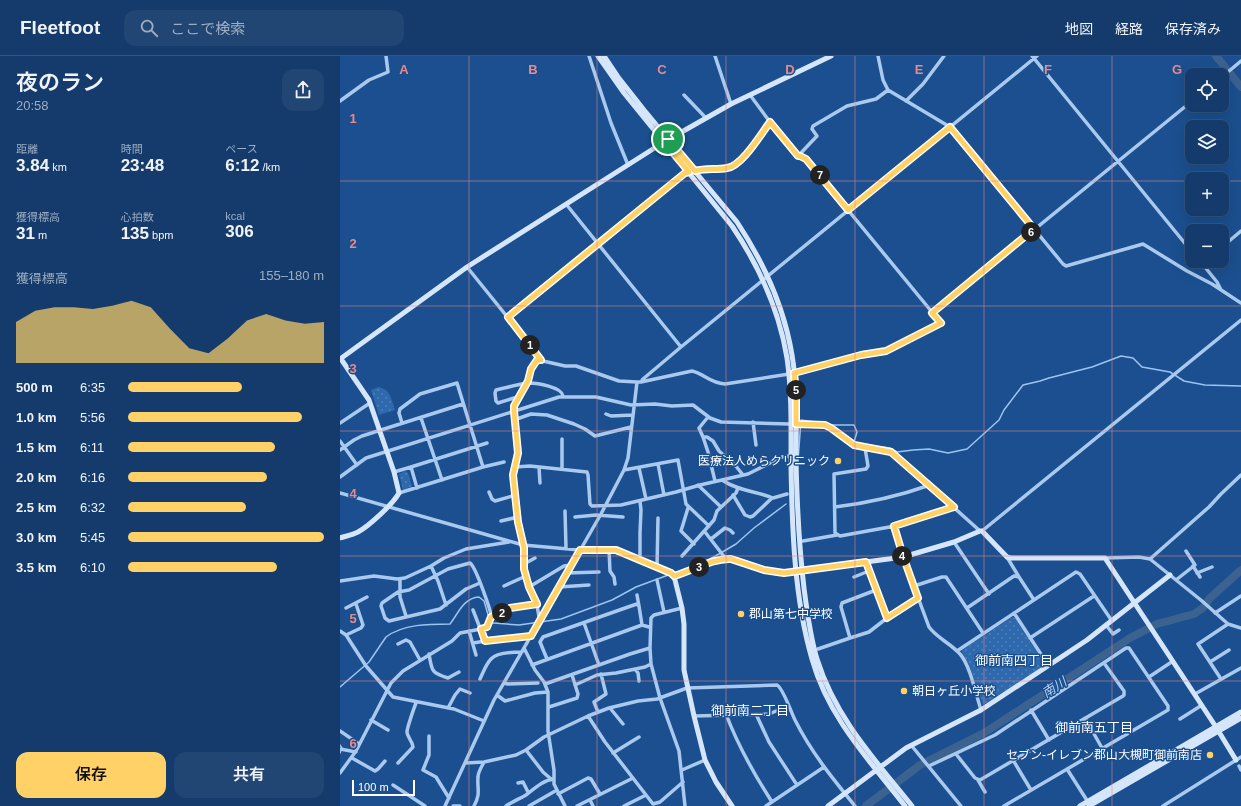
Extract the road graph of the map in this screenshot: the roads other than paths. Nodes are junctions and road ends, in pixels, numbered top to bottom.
1 (386, 56) edge
2 (589, 56) edge
3 (598, 56) edge
4 (604, 56) edge
5 (715, 56) edge
6 (831, 56) edge
7 (878, 56) edge
8 (944, 56) edge
9 (1034, 57) edge
10 (1241, 61) edge
11 (1229, 71) edge
12 (888, 90) junction
13 (684, 95) dead end
14 (750, 95) junction
15 (340, 101) edge
16 (906, 101) junction
17 (731, 104) junction
18 (1185, 107) edge
19 (706, 118) junction
20 (770, 122) junction
21 (950, 127) junction
22 (666, 141) junction
23 (800, 156) junction
24 (1118, 161) junction
25 (628, 165) junction
26 (695, 171) junction
27 (689, 172) junction
28 (566, 204) junction
29 (848, 210) junction
30 (1034, 229) junction
31 (1241, 231) edge
32 (1229, 241) edge
33 (1185, 243) edge
34 (598, 244) junction
35 (468, 267) junction
36 (1206, 268) edge
37 (766, 278) junction
38 (1221, 290) junction
39 (1241, 302) edge
40 (932, 313) junction
41 (508, 317) junction
42 (1241, 320) edge
43 (681, 347) junction
44 (340, 359) edge
45 (541, 360) junction
46 (792, 374) junction
47 (637, 382) junction
48 (642, 382) junction
49 (527, 383) junction
50 (563, 396) junction
51 (518, 398) junction
52 (370, 402) junction
53 (463, 404) junction
54 (634, 405) junction
55 (514, 411) junction
56 (606, 414) dead end
57 (633, 415) junction
58 (708, 417) junction
59 (421, 418) junction
60 (514, 420) junction
61 (753, 422) junction
62 (340, 423) edge
63 (402, 424) junction
64 (794, 424) junction
65 (470, 425) junction
66 (631, 427) junction
67 (380, 431) junction
68 (703, 437) junction
69 (428, 438) junction
70 (562, 439) dead end
71 (340, 442) edge
72 (487, 443) dead end
73 (756, 445) dead end
74 (477, 446) junction
75 (342, 448) edge
76 (865, 448) junction
77 (387, 452) junction
78 (791, 456) junction
79 (435, 459) junction
80 (504, 462) dead end
81 (658, 464) junction
82 (356, 465) junction
83 (411, 467) junction
84 (483, 467) junction
85 (515, 467) junction
86 (539, 468) junction
87 (639, 468) junction
88 (562, 469) junction
89 (624, 470) junction
90 (394, 472) junction
91 (743, 475) junction
92 (1241, 475) edge
93 (340, 477) edge
94 (442, 480) junction
95 (722, 480) junction
96 (715, 481) junction
97 (540, 483) dead end
98 (698, 485) junction
99 (930, 485) junction
100 (417, 488) junction
101 (738, 488) junction
102 (683, 490) junction
103 (489, 492) dead end
104 (340, 493) edge
105 (399, 493) junction
106 (787, 494) dead end
107 (516, 495) junction
108 (664, 495) junction
109 (733, 495) junction
110 (772, 498) junction
111 (646, 499) junction
112 (640, 501) junction
113 (605, 505) junction
114 (388, 506) junction
115 (721, 507) junction
116 (835, 507) junction
117 (954, 507) junction
118 (688, 508) junction
119 (565, 510) dead end
120 (600, 516) junction
121 (518, 517) junction
122 (575, 517) dead end
123 (623, 517) dead end
124 (658, 518) dead end
125 (501, 521) dead end
126 (709, 526) junction
127 (894, 526) junction
128 (981, 531) junction
129 (704, 532) junction
130 (733, 533) dead end
131 (837, 535) junction
132 (340, 538) edge
133 (711, 539) junction
134 (510, 541) junction
135 (803, 541) dead end
136 (954, 542) junction
137 (694, 544) junction
138 (523, 545) junction
139 (566, 548) junction
140 (580, 550) junction
141 (609, 550) junction
142 (1186, 551) dead end
143 (682, 556) dead end
144 (903, 556) junction
145 (1007, 557) junction
146 (535, 558) dead end
147 (1105, 558) junction
148 (726, 559) junction
149 (640, 560) junction
150 (1150, 560) junction
151 (866, 562) junction
152 (524, 564) junction
153 (572, 564) junction
154 (431, 566) junction
155 (1193, 566) junction
156 (657, 567) junction
157 (1212, 567) dead end
158 (800, 571) junction
159 (869, 571) junction
160 (599, 572) dead end
161 (566, 573) junction
162 (1197, 573) junction
163 (1170, 575) junction
164 (436, 576) junction
165 (526, 576) junction
166 (674, 576) junction
167 (854, 577) dead end
168 (1200, 577) dead end
169 (1019, 578) junction
170 (400, 579) junction
171 (657, 580) dead end
172 (1176, 580) junction
173 (340, 581) edge
174 (480, 583) junction
175 (614, 584) dead end
176 (589, 585) dead end
177 (504, 586) dead end
178 (914, 586) junction
179 (529, 587) junction
180 (559, 587) junction
181 (876, 590) junction
182 (400, 592) junction
183 (637, 594) dead end
184 (989, 594) junction
185 (1094, 596) junction
186 (1241, 596) edge
187 (366, 598) dead end
188 (918, 598) junction
189 (1034, 600) junction
190 (1135, 603) junction
191 (356, 604) junction
192 (537, 604) junction
193 (446, 605) junction
194 (639, 606) junction
195 (346, 608) dead end
196 (682, 608) junction
197 (967, 608) junction
198 (473, 610) dead end
199 (664, 612) junction
200 (1214, 612) junction
201 (1014, 613) junction
202 (406, 616) junction
203 (491, 617) junction
204 (887, 618) junction
205 (540, 619) junction
206 (1112, 621) junction
207 (584, 623) junction
208 (1228, 624) junction
209 (642, 625) junction
210 (649, 626) junction
211 (1106, 626) junction
212 (1241, 628) edge
213 (481, 629) junction
214 (340, 630) edge
215 (1119, 630) dead end
216 (469, 631) junction
217 (983, 633) junction
218 (346, 635) junction
219 (531, 636) junction
220 (850, 638) junction
221 (1030, 638) junction
222 (485, 641) junction
223 (473, 642) junction
224 (398, 644) dead end
225 (591, 644) junction
226 (524, 648) junction
227 (650, 648) junction
228 (818, 649) dead end
229 (1229, 650) dead end
230 (957, 651) junction
231 (522, 652) junction
232 (430, 654) junction
233 (476, 656) dead end
234 (547, 659) junction
235 (420, 660) junction
236 (1173, 661) junction
237 (1104, 662) junction
238 (1210, 662) junction
239 (652, 664) junction
240 (532, 665) junction
241 (599, 665) junction
242 (1048, 665) junction
243 (1241, 668) edge
244 (635, 669) junction
245 (459, 672) dead end
246 (601, 674) junction
247 (572, 675) junction
248 (1149, 677) junction
249 (480, 679) dead end
250 (1221, 679) junction
251 (639, 681) dead end
252 (538, 683) dead end
253 (504, 684) junction
254 (545, 684) junction
255 (575, 685) junction
256 (687, 688) junction
257 (387, 692) junction
258 (548, 692) junction
259 (470, 693) dead end
260 (1195, 694) junction
261 (497, 695) junction
262 (660, 698) junction
263 (416, 703) junction
264 (1202, 705) junction
265 (788, 706) junction
266 (549, 707) junction
267 (448, 708) junction
268 (610, 708) junction
269 (981, 710) junction
270 (1031, 710) junction
271 (598, 712) junction
272 (1241, 712) edge
273 (726, 714) junction
274 (756, 714) junction
275 (588, 716) junction
276 (694, 716) junction
277 (1085, 718) junction
278 (1241, 718) edge
279 (1180, 719) dead end
280 (371, 720) junction
281 (484, 721) junction
282 (623, 724) dead end
283 (1218, 729) junction
284 (340, 730) edge
285 (388, 730) dead end
286 (549, 734) junction
287 (429, 736) dead end
288 (639, 737) dead end
289 (1049, 740) junction
290 (359, 744) junction
291 (911, 745) junction
292 (1102, 748) junction
293 (340, 749) edge
294 (526, 750) junction
295 (356, 752) junction
296 (614, 753) junction
297 (956, 754) junction
298 (1241, 757) edge
299 (352, 758) junction
300 (705, 760) junction
301 (1013, 760) junction
302 (1236, 760) junction
303 (385, 761) dead end
304 (484, 762) junction
305 (398, 763) dead end
306 (465, 763) junction
307 (928, 766) junction
308 (824, 767) junction
309 (878, 768) junction
310 (1067, 769) junction
311 (682, 770) junction
312 (340, 773) edge
313 (633, 778) junction
314 (552, 779) junction
315 (978, 780) junction
316 (683, 782) junction
317 (518, 783) dead end
318 (393, 785) dead end
319 (797, 786) junction
320 (1031, 790) junction
321 (528, 792) junction
322 (558, 792) junction
323 (985, 792) dead end
324 (845, 793) junction
325 (600, 794) junction
326 (646, 794) junction
327 (449, 798) junction
328 (590, 800) junction
329 (772, 802) junction
330 (1012, 804) edge
331 (1090, 805) edge
332 (425, 806) edge
333 (445, 806) edge
334 (454, 806) edge
335 (460, 806) edge
336 (474, 806) edge
337 (506, 806) edge
338 (529, 806) edge
339 (565, 806) edge
340 (578, 806) edge
341 (593, 806) edge
342 (624, 806) edge
343 (685, 806) edge
344 (732, 806) edge
345 (766, 806) edge
346 (828, 806) edge
347 (856, 806) edge
348 (905, 806) edge
349 (912, 806) edge
350 (961, 806) edge
351 (1004, 806) edge
352 (1080, 806) edge
353 (1163, 806) edge

1 - 15 street
2 - 25 street
3 - 22 street
4 - 22 street
5 - 17 street
6 - 14 street
7 - 12 street
8 - 16 street
9 - 21 street
9 - 24 street
10 - 11 street
12 - 16 street
12 - 23 street
13 - 19 street
14 - 17 street
14 - 20 street
16 - 21 street
17 - 19 street
18 - 24 street
19 - 22 street
20 - 23 street
20 - 26 street
21 - 29 street
21 - 30 street
22 - 25 street
22 - 26 street
22 - 27 street
23 - 29 street
24 - 30 street
24 - 33 street
25 - 28 street
26 - 27 street
26 - 37 street
27 - 34 street
27 - 37 street
28 - 34 street
28 - 35 street
29 - 37 street
29 - 40 street
30 - 38 street
30 - 40 street
31 - 32 street
34 - 41 street
34 - 43 street
35 - 41 street
35 - 44 street
36 - 38 street
37 - 43 street
37 - 46 street
38 - 39 street
40 - 46 street
41 - 45 street
42 - 128 street
43 - 48 street
44 - 52 street
45 - 47 street
45 - 49 street
46 - 48 street
46 - 64 street
47 - 48 street
47 - 54 street
49 - 50 street
49 - 51 street
49 - 51 street
50 - 54 street
50 - 55 street
51 - 55 street
52 - 62 street
52 - 67 street
53 - 59 street
53 - 63 street
53 - 65 street
54 - 57 street
54 - 58 street
55 - 60 street
55 - 65 street
56 - 57 street
57 - 66 street
58 - 61 street
58 - 68 street
59 - 63 street
59 - 69 street
60 - 66 street
60 - 85 street
61 - 64 street
61 - 73 street
63 - 67 street
64 - 76 street
64 - 78 street
64 - 158 street
65 - 69 street
65 - 74 street
66 - 89 street
67 - 75 street
67 - 77 street
68 - 91 street
68 - 96 street
69 - 77 street
69 - 79 street
70 - 88 street
71 - 75 street
72 - 74 street
74 - 79 street
74 - 84 street
75 - 82 street
76 - 99 street
76 - 116 street
77 - 82 street
77 - 90 street
78 - 91 street
78 - 158 street
79 - 83 street
79 - 94 street
80 - 84 street
81 - 87 street
81 - 102 street
81 - 108 street
82 - 93 street
83 - 90 street
83 - 100 street
84 - 94 street
85 - 86 street
85 - 107 street
86 - 88 street
86 - 97 street
87 - 89 street
87 - 111 street
88 - 113 street
89 - 113 street
90 - 105 street
91 - 95 street
92 - 150 street
94 - 100 street
95 - 96 street
95 - 101 street
96 - 98 street
98 - 102 street
98 - 115 street
99 - 116 street
99 - 117 street
100 - 105 street
101 - 109 street
101 - 110 street
102 - 108 street
102 - 118 street
103 - 107 street
104 - 114 street
105 - 114 street
106 - 110 street
107 - 121 street
108 - 111 street
109 - 110 street
109 - 115 street
111 - 112 street
112 - 113 street
112 - 149 street
113 - 120 street
114 - 132 street
114 - 134 street
115 - 126 street
116 - 131 street
117 - 127 street
117 - 128 street
118 - 126 street
118 - 137 street
119 - 139 street
120 - 122 street
120 - 123 street
120 - 140 street
121 - 125 street
121 - 138 street
124 - 156 street
126 - 129 street
127 - 131 street
127 - 144 street
128 - 136 street
128 - 145 street
129 - 133 street
129 - 137 street
130 - 133 street
131 - 135 street
133 - 148 street
134 - 138 street
134 - 154 street
136 - 144 street
136 - 184 street
137 - 143 street
138 - 139 street
138 - 152 street
139 - 140 street
140 - 141 street
140 - 153 street
141 - 149 street
141 - 175 street
142 - 155 street
144 - 151 street
144 - 178 street
145 - 147 street
145 - 169 street
146 - 152 street
147 - 150 street
147 - 190 street
148 - 158 street
148 - 166 street
149 - 156 street
150 - 163 street
151 - 158 street
151 - 159 street
152 - 165 street
153 - 161 street
153 - 179 street
154 - 164 street
154 - 170 street
155 - 162 street
155 - 172 street
156 - 166 street
157 - 162 street
158 - 309 street
159 - 167 street
159 - 181 street
160 - 161 street
161 - 180 street
162 - 168 street
163 - 172 street
163 - 190 street
164 - 174 street
164 - 182 street
164 - 193 street
165 - 177 street
165 - 179 street
166 - 196 street
169 - 184 street
169 - 189 street
170 - 173 street
170 - 182 street
171 - 199 street
172 - 200 street
174 - 193 street
174 - 203 street
176 - 180 street
178 - 188 street
178 - 197 street
179 - 192 street
180 - 205 street
181 - 204 street
181 - 220 street
182 - 202 street
182 - 202 street
183 - 194 street
184 - 197 street
185 - 189 street
185 - 206 street
185 - 221 street
186 - 200 street
187 - 191 street
188 - 204 street
188 - 230 street
189 - 201 street
190 - 206 street
190 - 236 street
191 - 195 street
191 - 218 street
192 - 203 street
192 - 205 street
193 - 202 street
194 - 207 street
194 - 209 street
196 - 199 street
196 - 256 street
197 - 217 street
198 - 213 street
199 - 210 street
200 - 208 street
201 - 217 street
201 - 221 street
203 - 213 street
204 - 220 street
205 - 219 street
206 - 211 street
207 - 225 street
207 - 234 street
208 - 212 street
208 - 238 street
209 - 210 street
209 - 225 street
210 - 227 street
211 - 215 street
211 - 242 street
213 - 216 street
213 - 222 street
214 - 218 street
216 - 223 street
216 - 232 street
217 - 230 street
218 - 257 street
219 - 222 street
219 - 226 street
220 - 228 street
221 - 242 street
222 - 223 street
223 - 233 street
224 - 235 street
225 - 234 street
225 - 241 street
226 - 231 street
226 - 240 street
227 - 239 street
227 - 241 street
229 - 238 street
230 - 269 street
231 - 249 street
231 - 253 street
232 - 235 street
232 - 245 street
234 - 240 street
235 - 257 street
236 - 248 street
236 - 260 street
237 - 248 street
237 - 270 street
237 - 277 street
238 - 250 street
239 - 244 street
239 - 262 street
240 - 254 street
241 - 247 street
242 - 269 street
243 - 250 street
244 - 246 street
244 - 251 street
246 - 255 street
246 - 271 street
247 - 254 street
247 - 255 street
248 - 292 street
250 - 260 street
252 - 253 street
253 - 261 street
254 - 258 street
255 - 266 street
256 - 262 street
256 - 265 street
256 - 276 street
257 - 263 street
257 - 280 street
258 - 261 street
258 - 266 street
259 - 267 street
260 - 264 street
261 - 281 street
262 - 268 street
262 - 311 street
263 - 267 street
263 - 305 street
264 - 279 street
264 - 283 street
265 - 274 street
265 - 308 street
266 - 286 street
267 - 281 street
268 - 271 street
268 - 282 street
269 - 291 street
270 - 289 street
270 - 297 street
271 - 275 street
272 - 283 street
273 - 274 street
273 - 276 street
273 - 329 street
274 - 319 street
275 - 286 street
275 - 296 street
276 - 300 street
277 - 289 street
277 - 292 street
278 - 283 street
280 - 285 street
280 - 290 street
281 - 306 street
283 - 302 street
283 - 331 street
284 - 290 street
286 - 294 street
286 - 314 street
287 - 327 street
288 - 296 street
289 - 301 street
290 - 295 street
291 - 307 street
291 - 309 street
292 - 310 street
293 - 295 street
294 - 304 street
294 - 314 street
295 - 299 street
296 - 313 street
297 - 307 street
297 - 315 street
298 - 302 street
299 - 303 street
299 - 312 street
300 - 311 street
300 - 344 street
301 - 315 street
301 - 320 street
302 - 353 street
304 - 306 street
304 - 336 street
306 - 327 street
307 - 350 street
308 - 319 street
308 - 324 street
309 - 324 street
309 - 348 street
309 - 349 street
310 - 320 street
310 - 331 street
311 - 316 street
313 - 325 street
313 - 326 street
314 - 321 street
314 - 322 street
315 - 323 street
316 - 326 street
316 - 343 street
317 - 321 street
318 - 332 street
319 - 329 street
320 - 330 street
321 - 337 street
322 - 325 street
322 - 338 street
322 - 339 street
324 - 346 street
324 - 347 street
325 - 328 street
326 - 342 street
327 - 333 street
328 - 340 street
328 - 341 street
329 - 345 street
330 - 351 street
331 - 352 street
334 - 335 street

